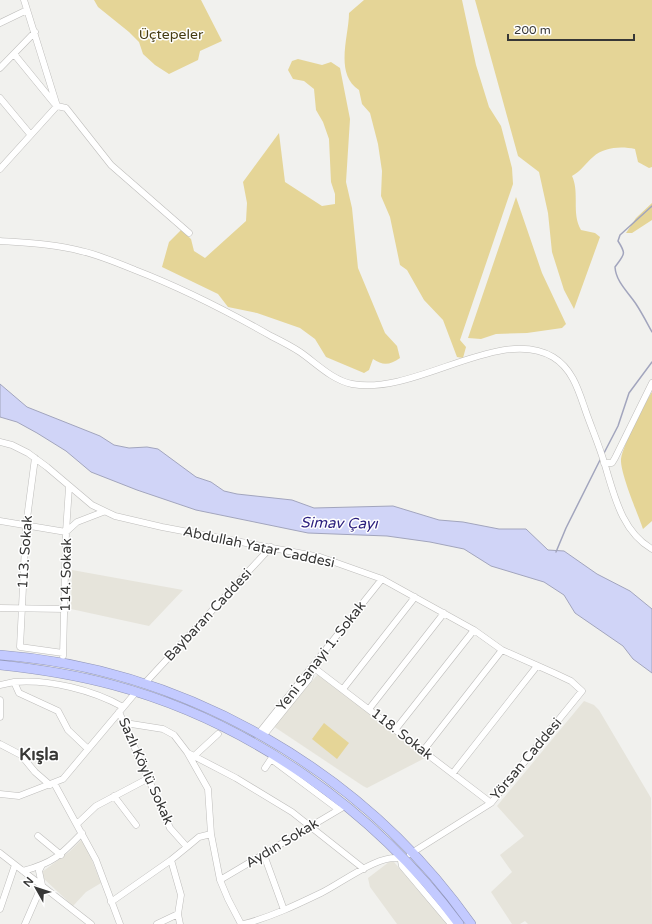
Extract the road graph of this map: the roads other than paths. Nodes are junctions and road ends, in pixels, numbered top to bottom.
1 (24, 0) edge
2 (28, 10) junction
3 (0, 23) edge
4 (35, 32) junction
5 (14, 54) junction
6 (0, 68) edge
7 (0, 98) edge
8 (57, 106) junction
9 (30, 134) junction
10 (2, 161) edge
11 (0, 169) edge
12 (189, 233) dead end
13 (0, 241) edge
14 (652, 383) edge
15 (0, 442) edge
16 (35, 458) junction
17 (604, 463) junction
18 (69, 487) junction
19 (104, 512) junction
20 (0, 521) edge
21 (26, 526) junction
22 (66, 532) junction
23 (271, 547) junction
24 (652, 549) edge
25 (382, 579) junction
26 (415, 597) junction
27 (0, 608) edge
28 (22, 608) junction
29 (66, 609) junction
30 (444, 613) junction
31 (474, 630) junction
32 (502, 650) junction
33 (63, 653) junction
34 (0, 655) edge
35 (64, 663) junction
36 (0, 665) edge
37 (537, 666) junction
38 (313, 667) junction
39 (14, 682) junction
40 (145, 683) junction
41 (0, 685) edge
42 (343, 689) junction
43 (582, 691) joint
44 (136, 692) junction
45 (0, 700) edge
46 (121, 709) junction
47 (369, 709) junction
48 (0, 717) edge
49 (125, 723) junction
50 (395, 730) junction
51 (218, 734) dead end
52 (261, 735) junction
53 (0, 744) edge
54 (88, 749) junction
55 (422, 751) junction
56 (187, 752) junction
57 (193, 756) junction
58 (202, 761) junction
59 (196, 767) junction
60 (264, 768) dead end
61 (453, 773) junction
62 (149, 778) junction
63 (52, 784) junction
64 (0, 794) edge
65 (114, 796) junction
66 (491, 803) junction
67 (342, 808) junction
68 (363, 822) junction
69 (77, 824) junction
70 (136, 825) dead end
71 (310, 826) junction
72 (82, 833) junction
73 (211, 834) junction
74 (38, 836) dead end
75 (187, 847) junction
76 (409, 850) junction
77 (0, 853) edge
78 (61, 855) junction
79 (264, 855) junction
80 (171, 860) junction
81 (402, 862) junction
82 (15, 865) junction
83 (42, 865) junction
84 (364, 869) junction
85 (23, 871) junction
86 (220, 880) junction
87 (42, 885) junction
88 (111, 902) junction
89 (0, 909) edge
90 (284, 910) junction
91 (178, 914) junction
92 (25, 924) edge
93 (91, 924) edge
94 (120, 924) edge
95 (157, 924) edge
96 (180, 924) edge
97 (242, 924) edge
98 (451, 924) edge
99 (459, 924) edge
100 (471, 924) edge

1 - 2 street
2 - 3 street
2 - 4 street
4 - 5 street
4 - 8 street
5 - 6 street
5 - 8 street
7 - 9 street
8 - 9 street
8 - 12 street
9 - 10 street
10 - 11 street
13 - 17 street
14 - 17 street
15 - 16 street, Abdullah Yatar Caddesi
16 - 18 street, Abdullah Yatar Caddesi
16 - 21 street, 113. Sokak
17 - 24 street
18 - 19 street, Abdullah Yatar Caddesi
18 - 22 street, 114. Sokak
19 - 22 street
19 - 23 street, Abdullah Yatar Caddesi
20 - 21 street
21 - 22 street
21 - 28 street, 113. Sokak
22 - 29 street, 114. Sokak
23 - 25 street, Abdullah Yatar Caddesi
23 - 40 street, Baybaran Caddesi
25 - 26 street, Abdullah Yatar Caddesi
25 - 38 street, Yeni Sanayi 1. Sokak
26 - 30 street, Abdullah Yatar Caddesi
26 - 42 street
27 - 28 street
28 - 29 street
28 - 33 street, 113. Sokak
29 - 33 street, 114. Sokak
30 - 31 street, Abdullah Yatar Caddesi
30 - 47 street
31 - 32 street, Abdullah Yatar Caddesi
31 - 50 street
32 - 37 street, Abdullah Yatar Caddesi
32 - 55 street
33 - 35 street, 114. Sokak
34 - 35 highway
35 - 40 highway
36 - 44 highway
37 - 43 street, Abdullah Yatar Caddesi
37 - 61 street
38 - 42 street, 118. Sokak
38 - 52 street, Yeni Sanayi 1. Sokak
39 - 41 street
39 - 46 street
39 - 54 street
40 - 52 highway
42 - 47 street, 118. Sokak
43 - 66 street, Yörsan Caddesi
44 - 46 street
44 - 67 highway
45 - 48 street
46 - 49 street, Sazlı Köylü Sokak
46 - 54 street
47 - 50 street, 118. Sokak
49 - 56 street
49 - 62 street, Sazlı Köylü Sokak
50 - 55 street, 118. Sokak
51 - 57 street
52 - 76 highway
53 - 63 street
54 - 63 street
55 - 61 street, 118. Sokak
56 - 57 street
56 - 59 street
57 - 58 street
58 - 59 street
58 - 71 street
59 - 73 street
60 - 67 street
61 - 66 street, 118. Sokak
62 - 65 street
62 - 75 street, Sazlı Köylü Sokak
63 - 64 street
63 - 69 street
65 - 69 street
65 - 70 street
66 - 76 street, Yörsan Caddesi
67 - 68 highway
67 - 71 street, Aydın Sokak
68 - 76 highway
68 - 81 highway
69 - 72 street
71 - 79 street, Aydın Sokak
71 - 84 street
72 - 78 street
72 - 88 street
73 - 75 street
73 - 86 street
74 - 78 street
75 - 80 street
76 - 81 street, Yörsan Caddesi
76 - 100 highway
77 - 82 street
78 - 83 street
79 - 86 street, Aydın Sokak
79 - 90 street
80 - 88 street
80 - 91 street
81 - 84 street
81 - 98 street
81 - 99 highway
82 - 85 street
82 - 89 street
83 - 85 street
83 - 87 street
84 - 90 street
85 - 87 street
86 - 97 street
87 - 92 street
87 - 93 street
88 - 94 street
90 - 97 street
91 - 95 street
91 - 96 street

